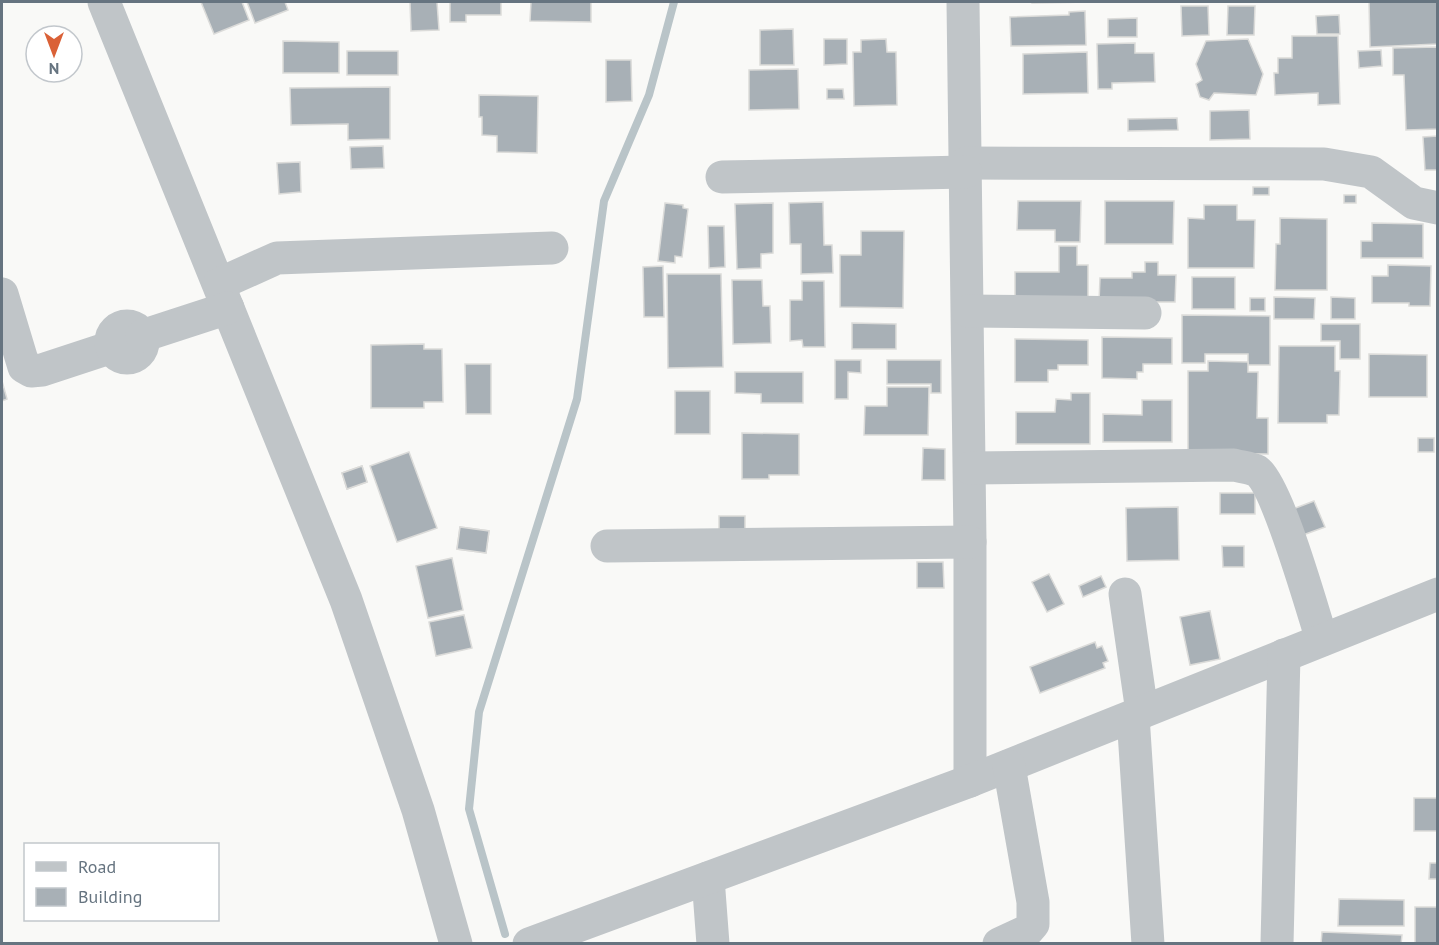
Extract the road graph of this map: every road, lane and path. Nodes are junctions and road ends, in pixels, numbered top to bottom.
1 (104, 2) edge
2 (963, 2) edge
3 (966, 167) junction
4 (722, 177) dead end
5 (1437, 208) edge
6 (552, 248) dead end
7 (2, 294) edge
8 (223, 296) junction
9 (968, 311) junction
10 (1145, 313) dead end
11 (970, 468) junction
12 (970, 542) junction
13 (607, 546) dead end
14 (1125, 594) dead end
15 (1437, 594) edge
16 (1322, 640) junction
17 (1284, 655) junction
18 (1137, 714) junction
19 (1009, 766) junction
20 (970, 781) junction
21 (708, 878) junction
22 (456, 944) edge
23 (529, 944) edge
24 (713, 944) edge
25 (999, 944) edge
26 (1149, 944) edge
27 (1277, 944) edge

1 - 8 street
2 - 3 street
3 - 4 street
3 - 5 street
3 - 9 street
6 - 8 street
7 - 8 street
8 - 22 street
9 - 10 street
9 - 11 street
11 - 12 street
11 - 16 street
12 - 13 street
12 - 20 street
14 - 18 street
15 - 16 street
16 - 17 street
17 - 18 street
17 - 27 street
18 - 19 street
18 - 26 street
19 - 20 street
19 - 25 street
20 - 21 street
21 - 23 street
21 - 24 street

